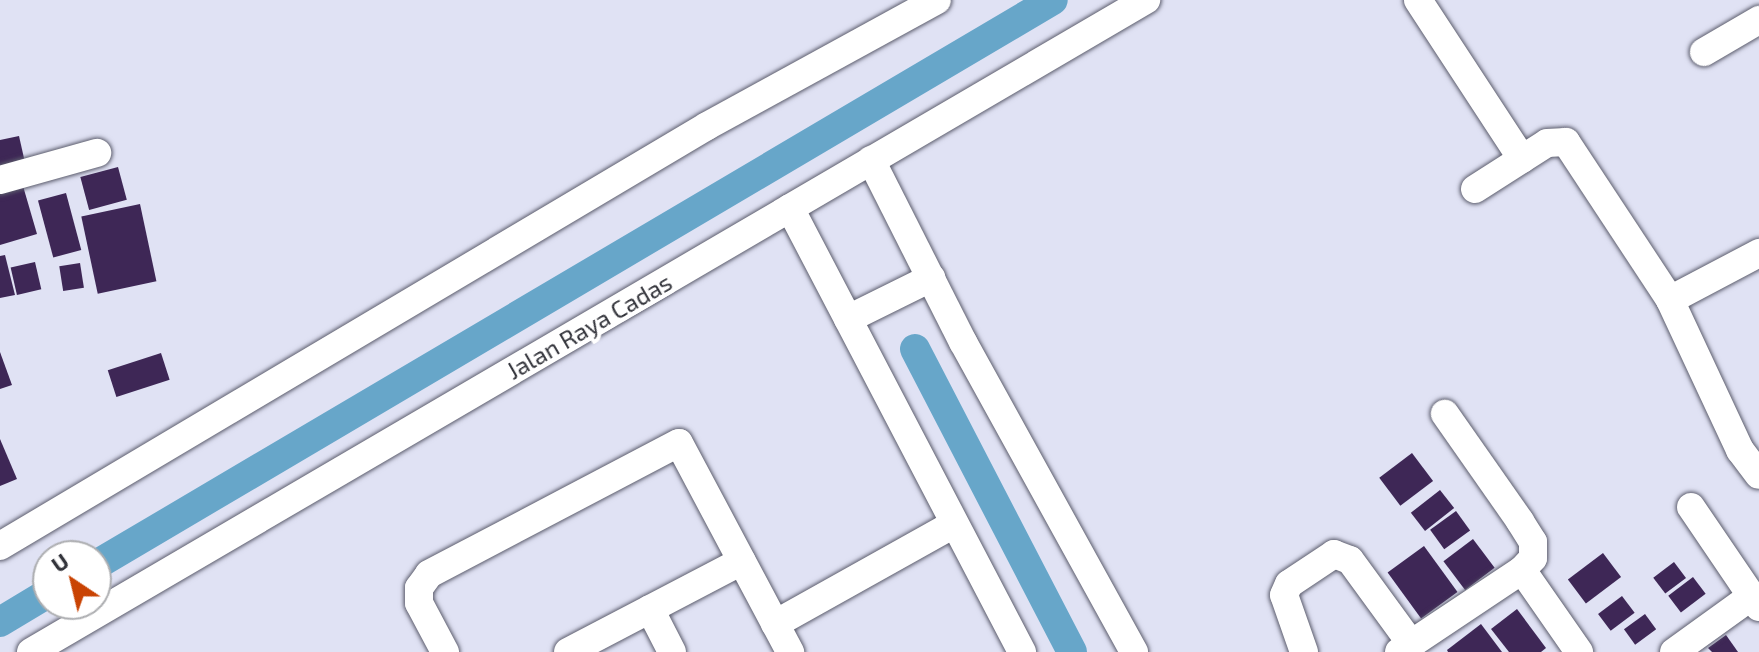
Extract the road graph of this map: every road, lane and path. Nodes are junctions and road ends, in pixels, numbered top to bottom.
1 (937, 0) edge
2 (1146, 0) edge
3 (1418, 0) edge
4 (1111, 9) edge
5 (1759, 20) edge
6 (1704, 52) dead end
7 (97, 153) dead end
8 (1522, 159) junction
9 (871, 160) junction
10 (0, 180) edge
11 (1475, 189) dead end
12 (790, 208) junction
13 (1759, 253) edge
14 (931, 278) junction
15 (1670, 300) junction
16 (848, 319) junction
17 (1445, 414) dead end
18 (1759, 475) edge
19 (1691, 507) dead end
20 (954, 524) junction
21 (0, 546) edge
22 (742, 561) junction
23 (1522, 570) junction
24 (1756, 601) edge
25 (650, 609) junction
26 (775, 624) junction
27 (1406, 648) edge
28 (31, 652) edge
29 (445, 652) edge
30 (568, 652) edge
31 (672, 652) edge
32 (790, 652) edge
33 (1022, 652) edge
34 (1134, 652) edge
35 (1304, 652) edge
36 (1579, 652) edge
37 (1674, 652) edge

1 - 21 street
2 - 4 street, Jalan Raya Cadas
3 - 8 street
4 - 9 street, Jalan Raya Cadas
5 - 6 street
7 - 10 street
8 - 11 street
8 - 15 street
9 - 12 street, Jalan Raya Cadas
9 - 14 street
12 - 16 street
12 - 28 street, Jalan Raya Cadas
13 - 15 street
14 - 16 street
14 - 34 street
15 - 18 street
16 - 20 street
17 - 23 street
19 - 24 street
20 - 26 street
20 - 33 street
22 - 25 street
22 - 26 street
22 - 29 street
23 - 27 street
23 - 36 street
24 - 37 street
25 - 30 street
25 - 31 street
26 - 32 street
27 - 35 street

